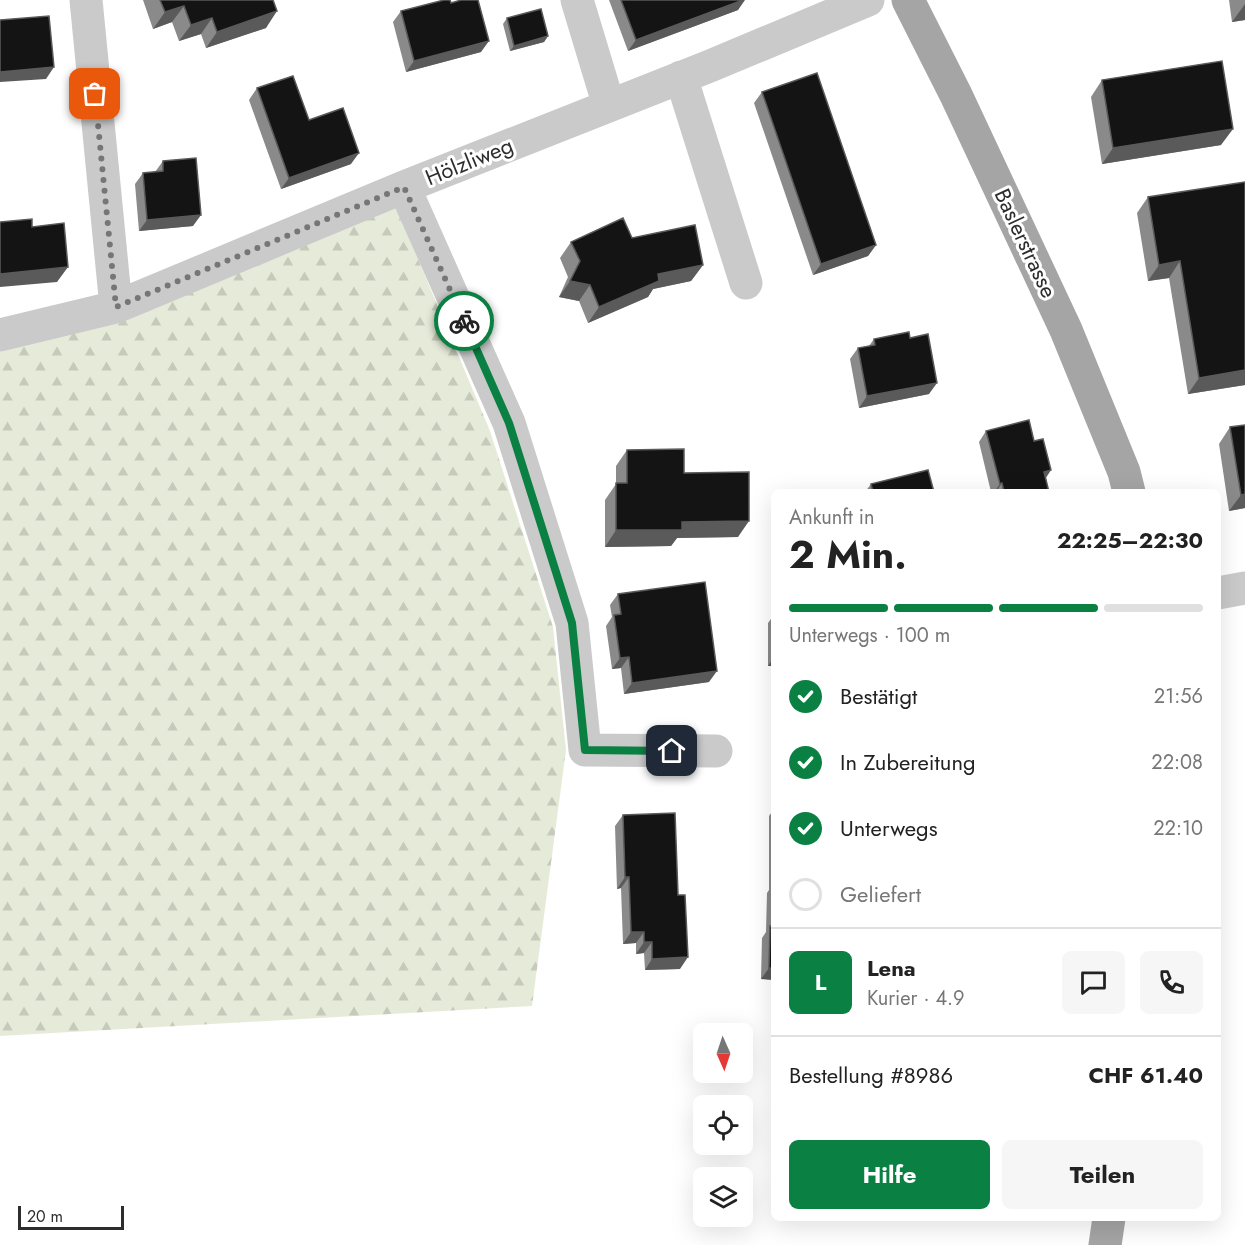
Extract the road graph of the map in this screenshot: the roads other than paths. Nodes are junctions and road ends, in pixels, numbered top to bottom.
1 (86, 0) edge
2 (577, 0) edge
3 (868, 0) edge
4 (908, 0) edge
5 (681, 78) junction
6 (609, 106) junction
7 (404, 187) junction
8 (746, 283) dead end
9 (116, 307) junction
10 (0, 335) edge
11 (1128, 489) edge
12 (1245, 588) edge
13 (1221, 592) edge
14 (716, 751) dead end
15 (1108, 1221) edge
16 (1105, 1245) edge

1 - 9 street
2 - 6 street
3 - 5 street, Hölzliweg
4 - 11 main road, Baslerstrasse
5 - 6 street, Hölzliweg
5 - 8 street
6 - 7 street, Hölzliweg
7 - 9 street, Hölzliweg
7 - 14 street
9 - 10 street, Hölzliweg
12 - 13 street
15 - 16 main road

